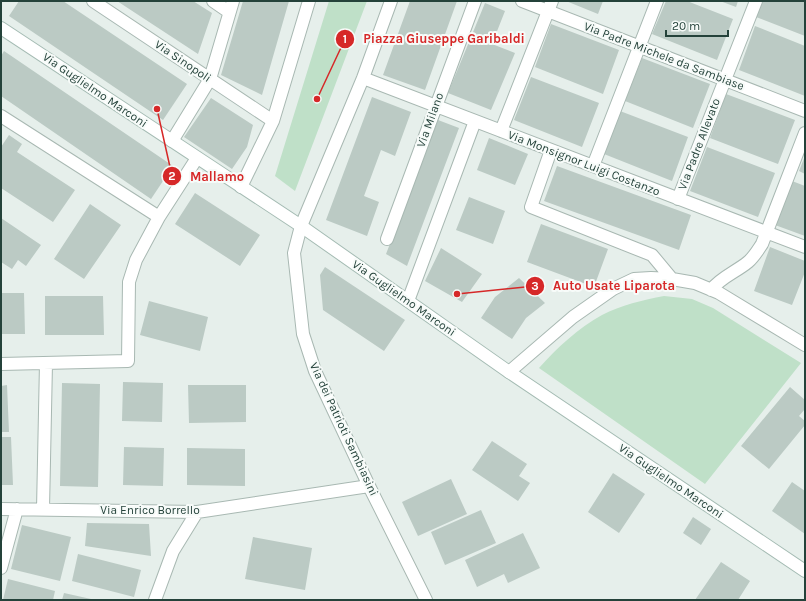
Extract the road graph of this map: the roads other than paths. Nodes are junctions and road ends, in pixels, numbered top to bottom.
1 (93, 1) edge
2 (213, 1) edge
3 (309, 1) edge
4 (391, 1) edge
5 (475, 1) edge
6 (522, 1) edge
7 (657, 1) edge
8 (756, 1) edge
9 (550, 6) edge
10 (231, 7) edge
11 (1, 28) edge
12 (640, 47) junction
13 (363, 78) junction
14 (210, 79) junction
15 (724, 80) junction
16 (436, 106) junction
17 (805, 111) edge
18 (1, 116) edge
19 (273, 121) junction
20 (475, 121) junction
21 (501, 131) junction
22 (805, 133) edge
23 (172, 141) junction
24 (551, 150) junction
25 (197, 158) junction
26 (594, 166) junction
27 (241, 187) junction
28 (678, 199) junction
29 (159, 217) junction
30 (301, 226) junction
31 (766, 233) junction
32 (387, 239) dead end
33 (805, 248) edge
34 (672, 279) junction
35 (711, 290) junction
36 (408, 301) junction
37 (805, 346) edge
38 (46, 363) junction
39 (1, 364) edge
40 (508, 372) junction
41 (369, 486) junction
42 (1, 509) edge
43 (17, 509) junction
44 (43, 509) junction
45 (197, 512) junction
46 (1, 568) edge
47 (805, 571) edge
48 (155, 600) edge
49 (426, 600) edge

1 - 14 street, Via Sinopoli
2 - 10 street
3 - 19 street
4 - 13 street, Via dei Patrioti Sambiasini
5 - 16 street, Via Milano
6 - 9 street, Via Padre Michele da Sambiase
7 - 12 street
8 - 15 street, Via Padre Allevato
9 - 12 street, Via Padre Michele da Sambiase
9 - 21 street
10 - 14 street
11 - 23 street, Via Guglielmo Marconi
12 - 15 street, Via Padre Michele da Sambiase
12 - 26 street
13 - 16 street, Via Monsignor Luigi Costanzo
13 - 30 street, Via dei Patrioti Sambiasini
14 - 19 street, Via Sinopoli
14 - 23 street
15 - 17 street, Via Padre Michele da Sambiase
15 - 28 street, Via Padre Allevato
16 - 20 street, Via Monsignor Luigi Costanzo
16 - 32 street, Via Milano
18 - 29 street
19 - 27 street
20 - 21 street, Via Monsignor Luigi Costanzo
20 - 36 street
21 - 24 street, Via Monsignor Luigi Costanzo
22 - 31 street
23 - 25 street, Via Guglielmo Marconi
24 - 26 street, Via Monsignor Luigi Costanzo
24 - 34 street
25 - 27 street, Via Guglielmo Marconi
25 - 29 street
26 - 28 street, Via Monsignor Luigi Costanzo
27 - 30 street, Via Guglielmo Marconi
28 - 31 street, Via Monsignor Luigi Costanzo
29 - 38 street
30 - 36 street, Via Guglielmo Marconi
30 - 41 street, Via dei Patrioti Sambiasini
31 - 33 street, Via Monsignor Luigi Costanzo
31 - 35 street
34 - 35 street
34 - 40 street
35 - 37 street
36 - 40 street, Via Guglielmo Marconi
38 - 39 street
38 - 44 street
40 - 47 street, Via Guglielmo Marconi
41 - 45 street, Via Enrico Borrello
41 - 49 street, Via dei Patrioti Sambiasini
42 - 43 street, Via Enrico Borrello
43 - 44 street, Via Enrico Borrello
43 - 46 street
44 - 45 street, Via Enrico Borrello
45 - 48 street

